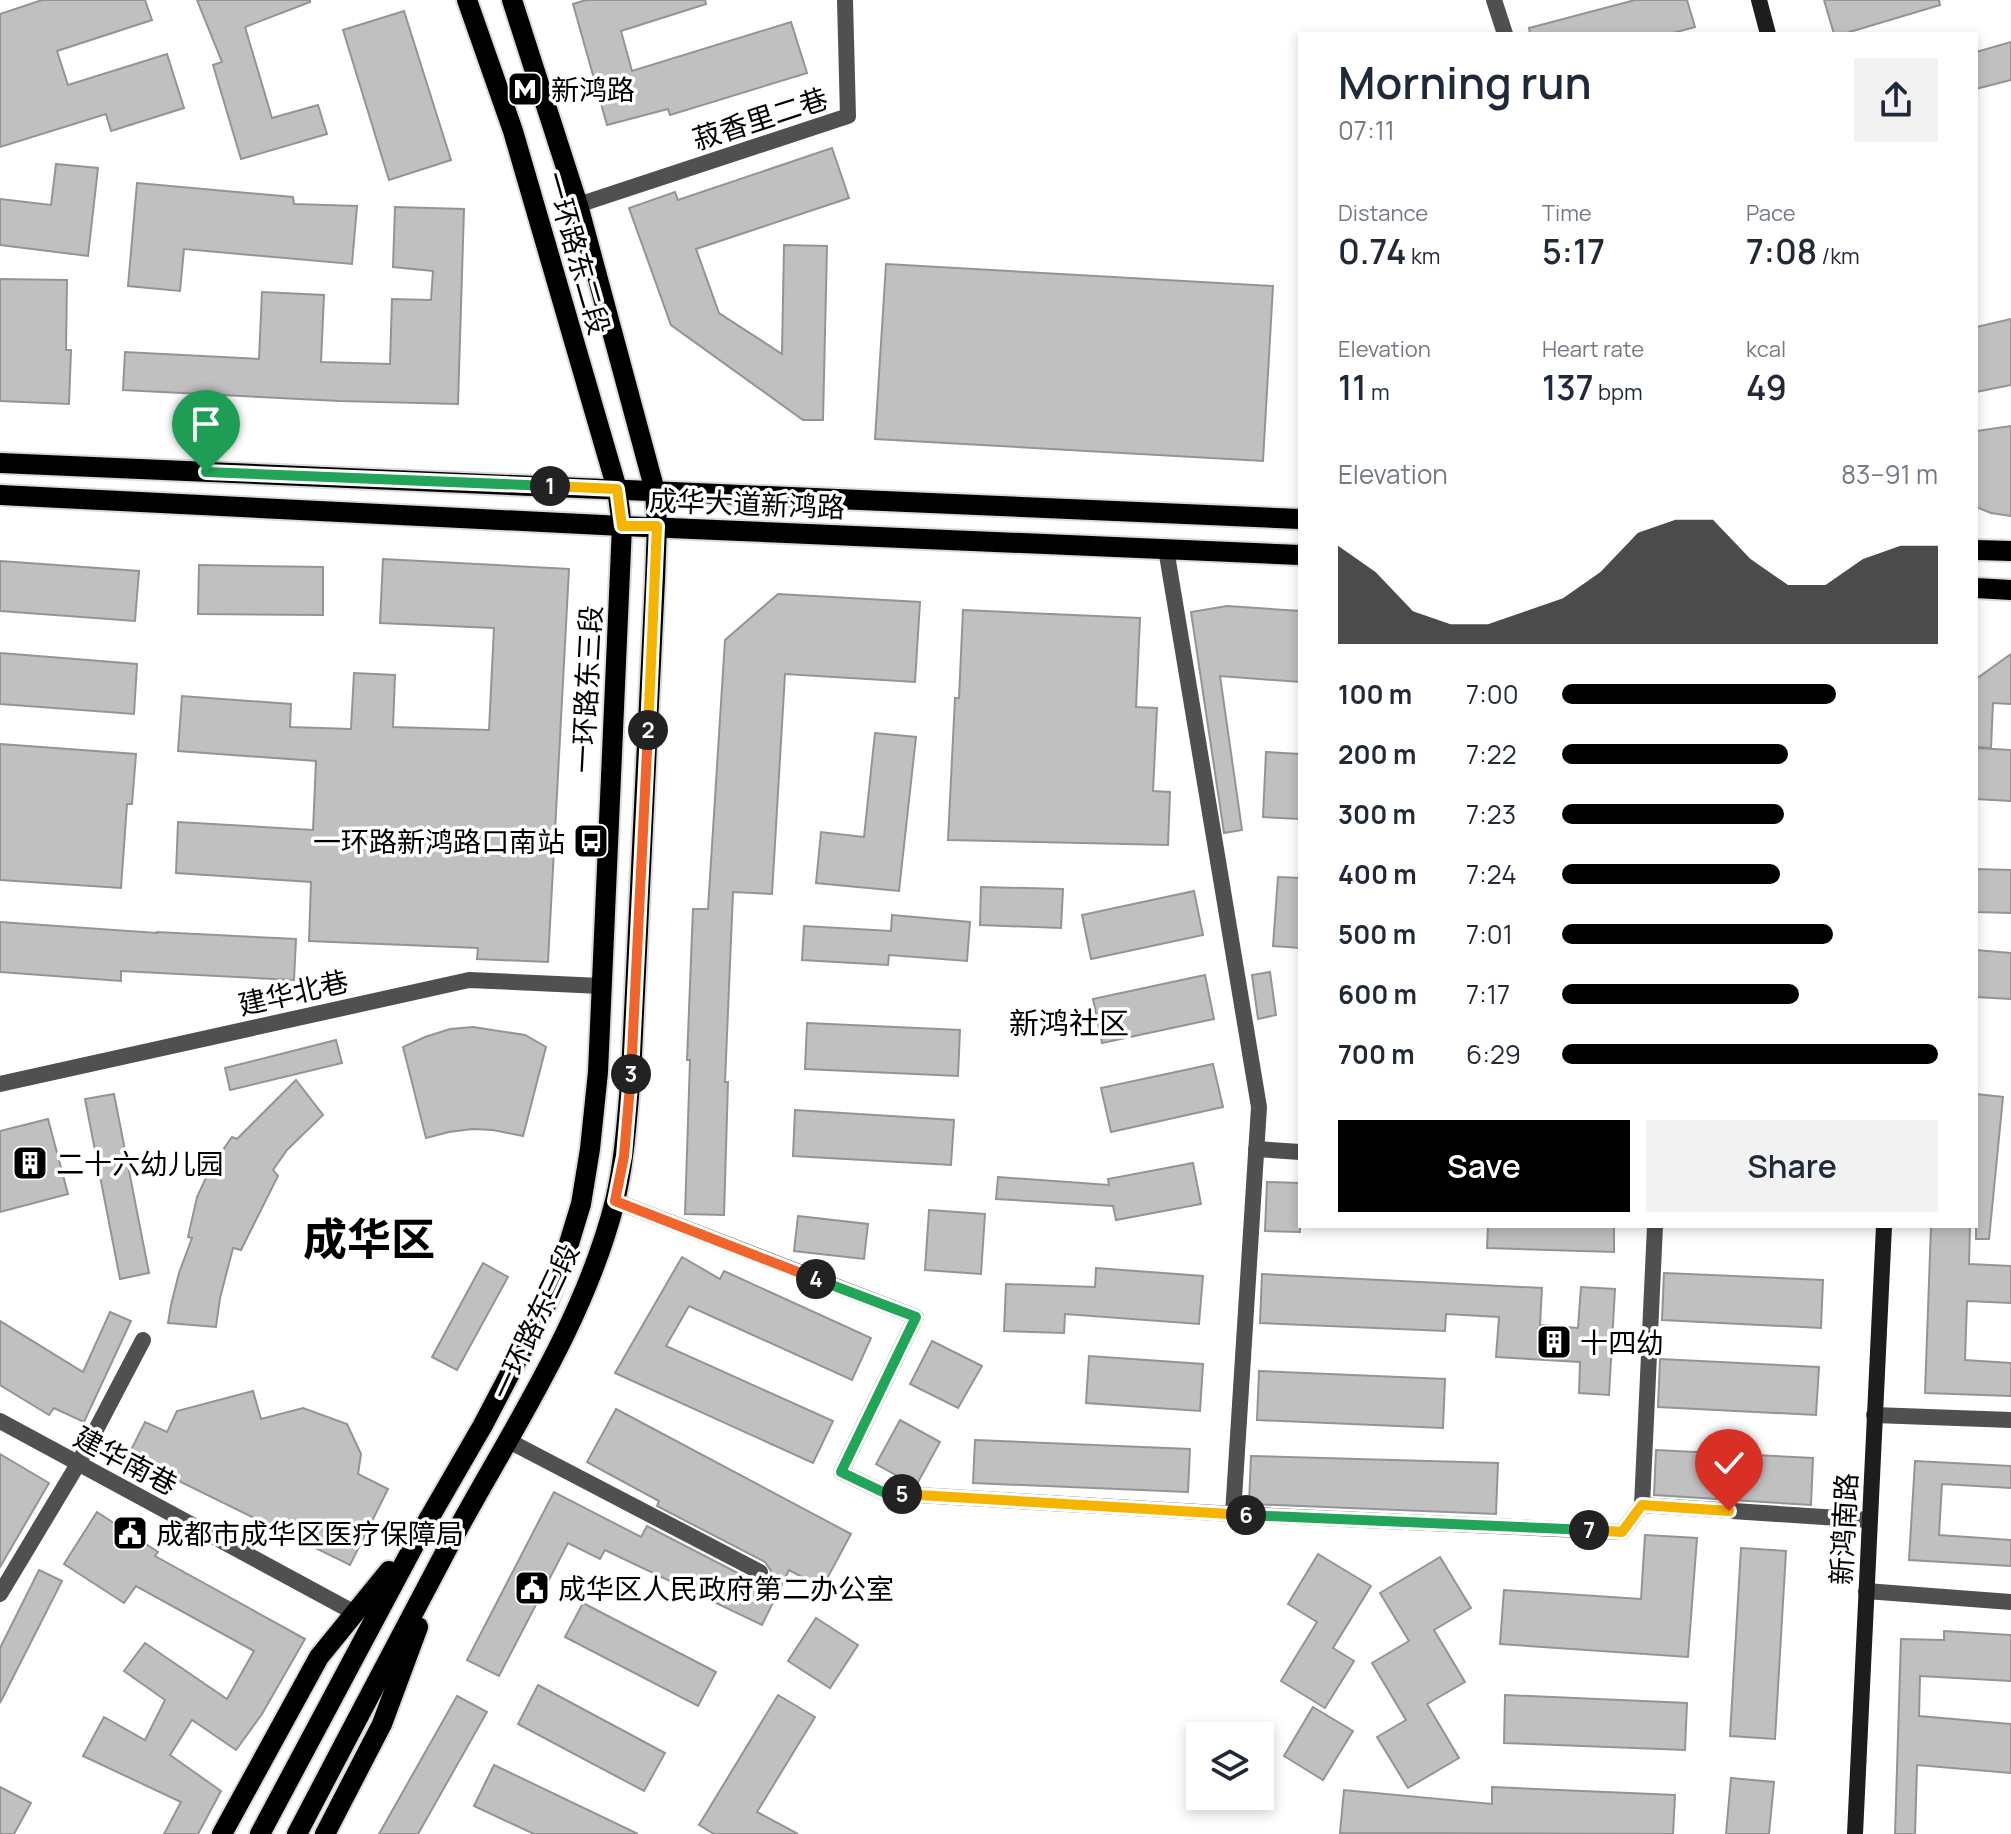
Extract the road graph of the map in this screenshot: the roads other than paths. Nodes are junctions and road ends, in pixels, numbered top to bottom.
1 (467, 0) edge
2 (512, 0) edge
3 (845, 0) edge
4 (1494, 0) edge
5 (1759, 0) edge
6 (1504, 32) edge
7 (1767, 32) edge
8 (578, 205) junction
9 (0, 463) edge
10 (617, 489) junction
11 (655, 491) junction
12 (0, 495) edge
13 (1298, 519) edge
14 (622, 526) junction
15 (657, 526) junction
16 (1166, 549) junction
17 (1978, 550) edge
18 (2011, 551) edge
19 (1298, 555) edge
20 (1978, 588) edge
21 (2011, 590) edge
22 (601, 986) junction
23 (0, 1084) edge
24 (1256, 1149) junction
25 (1298, 1152) edge
26 (615, 1201) junction
27 (1655, 1228) edge
28 (1884, 1228) edge
29 (143, 1340) dead end
30 (1874, 1415) junction
31 (2011, 1420) edge
32 (0, 1421) edge
33 (507, 1440) junction
34 (78, 1464) junction
35 (1642, 1505) junction
36 (1233, 1514) junction
37 (1869, 1520) junction
38 (420, 1534) junction
39 (446, 1550) junction
40 (760, 1572) dead end
41 (1866, 1591) junction
42 (0, 1594) edge
43 (2011, 1602) edge
44 (355, 1613) junction
45 (222, 1834) edge
46 (260, 1834) edge
47 (297, 1834) edge
48 (325, 1834) edge
49 (1855, 1834) edge

1 - 10 main road, 一环路东二段
2 - 8 main road, 一环路东二段
3 - 8 street, 菽香里二巷
4 - 6 street
5 - 7 street
8 - 11 main road, 一环路东二段
9 - 10 main road, 成华大道新鸿路
10 - 11 main road, 成华大道新鸿路
10 - 14 main road, 一环路东二段
11 - 13 main road, 成华大道新鸿路
11 - 15 main road, 一环路东二段
12 - 14 main road, 成华大道新鸿路
14 - 15 main road, 成华大道新鸿路
14 - 22 main road, 一环路东三段
15 - 16 main road, 成华大道新鸿路
15 - 26 main road, 一环路东三段
16 - 19 main road, 成华大道新鸿路
16 - 24 street
17 - 18 main road
20 - 21 main road
22 - 23 street, 建华北巷
22 - 38 main road, 一环路东三段
24 - 25 street
24 - 36 street
26 - 33 main road, 一环路东三段
26 - 36 street
27 - 35 street
28 - 30 street, 新鸿南路
29 - 34 street
30 - 31 street
30 - 37 street, 新鸿南路
32 - 34 street, 建华南巷
33 - 39 main road, 一环路东三段
33 - 40 street
34 - 42 street
34 - 44 street, 建华南巷
35 - 36 street
35 - 37 street
37 - 41 street, 新鸿南路
38 - 44 main road
38 - 46 main road
39 - 47 main road
39 - 48 main road
41 - 43 street
41 - 49 street, 新鸿南路
44 - 45 main road

